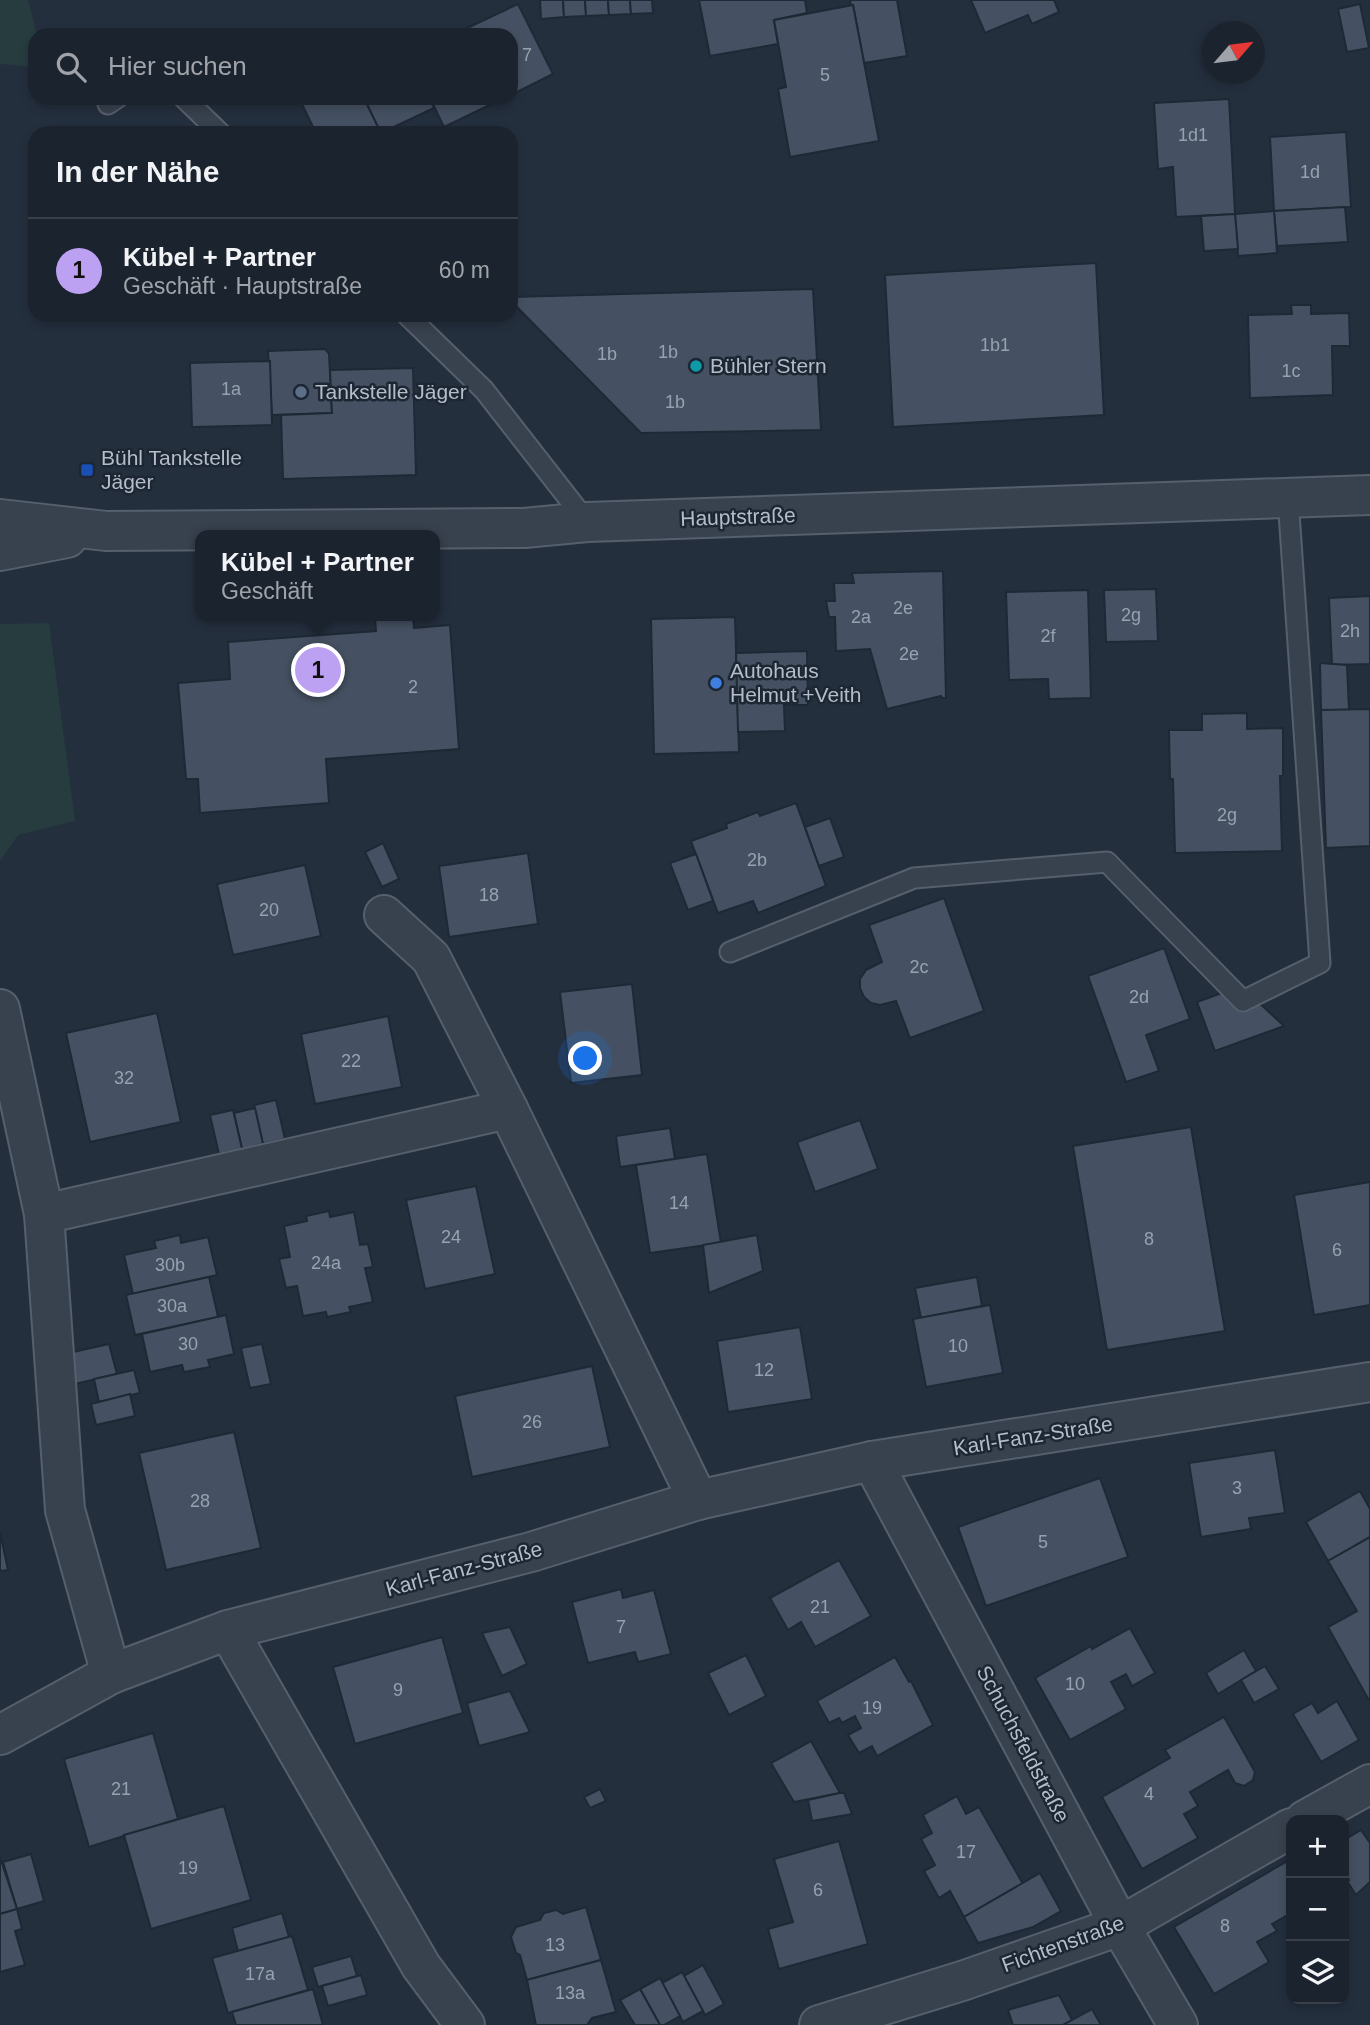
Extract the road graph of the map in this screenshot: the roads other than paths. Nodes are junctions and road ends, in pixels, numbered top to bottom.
1 (191, 105) edge
2 (213, 126) edge
3 (414, 322) edge
4 (1370, 495) edge
5 (1288, 498) junction
6 (0, 519) edge
7 (587, 522) junction
8 (195, 530) edge
9 (246, 530) edge
10 (107, 531) junction
11 (0, 551) edge
12 (384, 915) dead end
13 (730, 952) dead end
14 (0, 1009) edge
15 (5, 1056) edge
16 (508, 1109) junction
17 (44, 1214) junction
18 (1370, 1382) edge
19 (872, 1461) junction
20 (698, 1500) junction
21 (228, 1630) junction
22 (111, 1674) junction
23 (0, 1735) edge
24 (1370, 1784) edge
25 (1315, 1815) edge
26 (1286, 1831) edge
27 (1120, 1926) junction
28 (465, 2025) edge
29 (819, 2025) edge
30 (1178, 2025) edge

1 - 2 lane
3 - 7 lane
4 - 5 street, Hauptstraße
5 - 7 street, Hauptstraße
5 - 13 lane
6 - 10 street, Hauptstraße
7 - 9 street, Hauptstraße
8 - 10 street, Hauptstraße
10 - 11 street, Hauptstraße
12 - 16 street
14 - 15 street
15 - 17 street
16 - 17 street
16 - 20 street
17 - 22 street
18 - 19 street, Karl-Fanz-Straße
19 - 20 street, Karl-Fanz-Straße
19 - 27 street, Schuchsfeldstraße
20 - 21 street, Karl-Fanz-Straße
21 - 22 street, Karl-Fanz-Straße
21 - 28 street
22 - 23 street, Karl-Fanz-Straße
24 - 25 street
26 - 27 street, Fichtenstraße
27 - 29 street, Fichtenstraße
27 - 30 street, Schuchsfeldstraße

